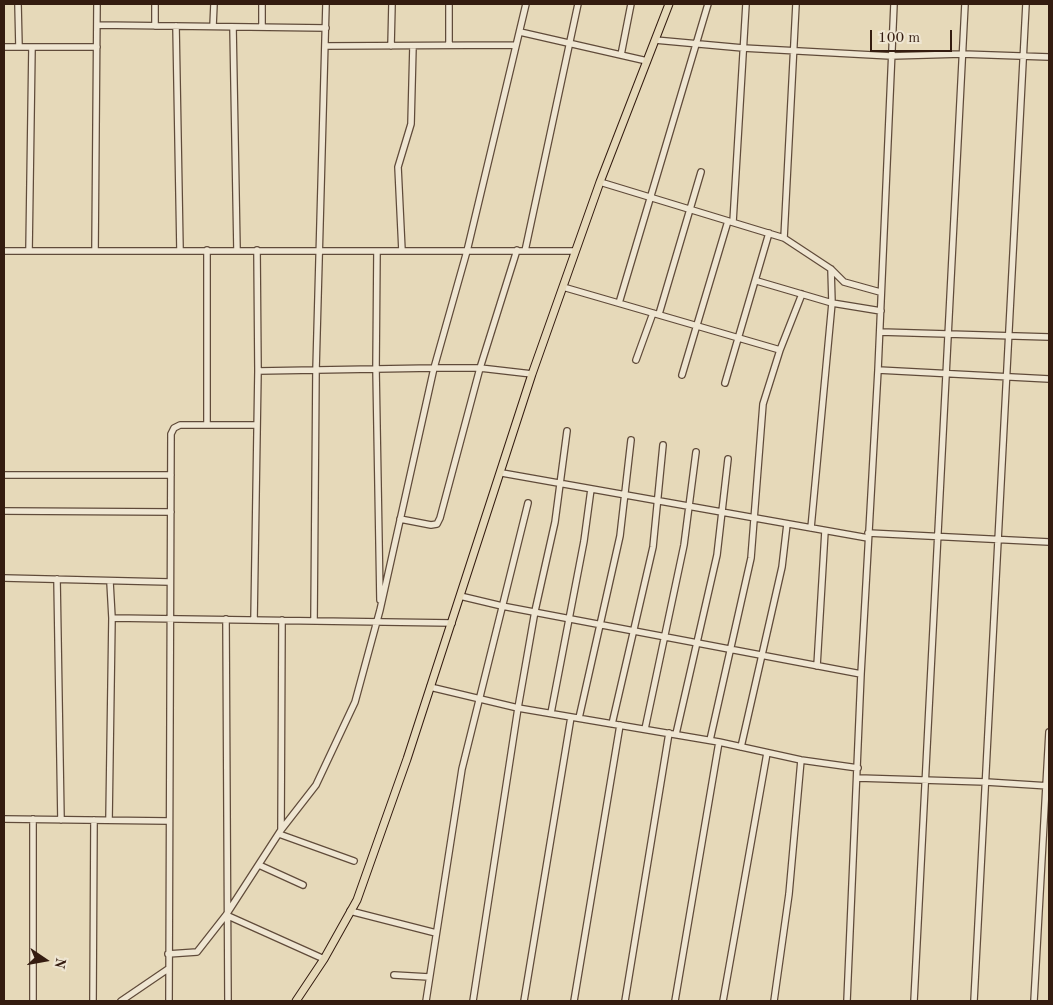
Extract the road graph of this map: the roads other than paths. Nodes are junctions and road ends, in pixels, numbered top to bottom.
1 (18, 4) edge
2 (97, 4) edge
3 (155, 4) edge
4 (214, 4) edge
5 (262, 4) edge
6 (326, 4) edge
7 (392, 4) edge
8 (449, 4) edge
9 (526, 4) edge
10 (578, 4) edge
11 (631, 4) edge
12 (669, 4) edge
13 (708, 4) edge
14 (746, 4) edge
15 (796, 4) edge
16 (894, 4) edge
17 (965, 4) edge
18 (1026, 4) edge
19 (97, 25) junction
20 (155, 26) junction
21 (176, 26) junction
22 (213, 26) junction
23 (234, 27) junction
24 (262, 27) junction
25 (326, 28) junction
26 (520, 32) junction
27 (655, 40) junction
28 (570, 43) junction
29 (696, 44) junction
30 (449, 45) junction
31 (516, 45) junction
32 (325, 46) junction
33 (391, 46) junction
34 (412, 46) junction
35 (4, 47) edge
36 (19, 47) junction
37 (32, 47) junction
38 (97, 47) junction
39 (743, 48) junction
40 (793, 50) junction
41 (962, 54) junction
42 (620, 55) junction
43 (891, 56) junction
44 (1024, 56) junction
45 (1049, 58) edge
46 (647, 61) junction
47 (702, 172) dead end
48 (600, 182) junction
49 (650, 197) junction
50 (691, 209) junction
51 (731, 222) junction
52 (769, 233) junction
53 (784, 238) junction
54 (180, 250) junction
55 (207, 250) junction
56 (238, 250) junction
57 (257, 250) junction
58 (517, 250) junction
59 (4, 251) edge
60 (29, 251) junction
61 (95, 251) junction
62 (320, 251) junction
63 (377, 251) junction
64 (402, 251) junction
65 (467, 251) junction
66 (525, 251) junction
67 (575, 251) junction
68 (830, 269) junction
69 (757, 280) junction
70 (563, 286) junction
71 (880, 292) junction
72 (802, 294) junction
73 (619, 303) junction
74 (832, 303) junction
75 (880, 311) junction
76 (656, 314) junction
77 (697, 326) junction
78 (880, 332) junction
79 (946, 334) junction
80 (1009, 336) junction
81 (1049, 337) edge
82 (738, 338) junction
83 (780, 350) junction
84 (636, 360) dead end
85 (434, 368) junction
86 (480, 368) junction
87 (376, 369) junction
88 (258, 370) junction
89 (316, 370) junction
90 (878, 370) junction
91 (532, 374) junction
92 (945, 374) junction
93 (682, 375) dead end
94 (1006, 377) junction
95 (1049, 379) edge
96 (725, 384) dead end
97 (207, 425) junction
98 (257, 425) junction
99 (567, 431) dead end
100 (631, 440) dead end
101 (663, 445) dead end
102 (696, 452) dead end
103 (728, 459) dead end
104 (502, 472) junction
105 (4, 475) edge
106 (171, 475) junction
107 (561, 483) junction
108 (591, 489) junction
109 (624, 495) junction
110 (657, 500) junction
111 (528, 503) dead end
112 (690, 506) junction
113 (4, 511) edge
114 (171, 512) junction
115 (723, 512) junction
116 (752, 518) junction
117 (400, 519) junction
118 (787, 524) junction
119 (811, 528) junction
120 (825, 530) junction
121 (868, 535) junction
122 (936, 536) junction
123 (997, 539) junction
124 (1049, 542) edge
125 (4, 578) edge
126 (57, 580) junction
127 (110, 582) junction
128 (169, 582) junction
129 (460, 596) junction
130 (502, 606) junction
131 (380, 610) junction
132 (535, 612) junction
133 (112, 618) junction
134 (568, 618) junction
135 (169, 619) junction
136 (226, 619) junction
137 (254, 620) junction
138 (282, 620) junction
139 (314, 621) junction
140 (377, 622) junction
141 (452, 623) junction
142 (599, 624) junction
143 (632, 630) junction
144 (665, 636) junction
145 (697, 643) junction
146 (731, 649) junction
147 (762, 655) junction
148 (817, 666) junction
149 (861, 674) junction
150 (430, 687) junction
151 (478, 698) junction
152 (518, 708) junction
153 (551, 713) junction
154 (571, 717) junction
155 (579, 718) junction
156 (612, 724) junction
157 (620, 725) junction
158 (645, 729) junction
159 (1049, 732) edge
160 (669, 733) junction
161 (676, 734) junction
162 (710, 740) junction
163 (719, 742) junction
164 (741, 747) junction
165 (767, 753) junction
166 (801, 760) junction
167 (858, 768) junction
168 (858, 778) junction
169 (924, 781) junction
170 (986, 782) junction
171 (1048, 786) edge
172 (4, 819) edge
173 (33, 820) junction
174 (61, 820) junction
175 (94, 820) junction
176 (109, 820) junction
177 (168, 821) junction
178 (280, 832) junction
179 (354, 861) dead end
180 (259, 865) junction
181 (303, 885) dead end
182 (350, 910) junction
183 (226, 915) junction
184 (436, 933) junction
185 (168, 954) junction
186 (324, 959) junction
187 (168, 969) junction
188 (394, 975) dead end
189 (429, 977) junction
190 (33, 1001) edge
191 (93, 1001) edge
192 (121, 1001) edge
193 (169, 1001) edge
194 (228, 1001) edge
195 (296, 1001) edge
196 (426, 1001) edge
197 (473, 1001) edge
198 (524, 1001) edge
199 (574, 1001) edge
200 (625, 1001) edge
201 (675, 1001) edge
202 (723, 1001) edge
203 (774, 1001) edge
204 (847, 1001) edge
205 (914, 1001) edge
206 (974, 1001) edge
207 (1034, 1001) edge

1 - 36 street
2 - 19 street
3 - 20 street
4 - 22 street
5 - 24 street
6 - 25 street
7 - 33 street
8 - 30 street
9 - 26 street
10 - 28 street
11 - 42 street
12 - 27 main road
13 - 29 street
14 - 39 street
15 - 40 street
16 - 43 street
17 - 41 street
18 - 44 street
19 - 20 street
19 - 38 street
20 - 21 street
21 - 22 street
21 - 54 street
22 - 23 street
23 - 24 street
23 - 56 street
24 - 25 street
25 - 32 street
26 - 28 street
26 - 31 street
27 - 29 street
27 - 46 main road
28 - 42 street
28 - 66 street
29 - 39 street
29 - 49 street
30 - 31 street
30 - 34 street
31 - 65 street
32 - 33 street
32 - 62 street
33 - 34 street
34 - 64 street
35 - 36 street
36 - 37 street
37 - 38 street
37 - 60 street
38 - 61 street
39 - 40 street
39 - 51 street
40 - 43 street
40 - 53 street
41 - 43 street
41 - 44 street
41 - 79 street
42 - 46 street
43 - 71 street
44 - 45 street
44 - 80 street
46 - 48 main road
47 - 50 street
48 - 49 street
48 - 67 main road
49 - 50 street
49 - 73 street
50 - 51 street
50 - 76 street
51 - 52 street
51 - 77 street
52 - 53 street
52 - 69 street
53 - 68 street
54 - 55 street
54 - 61 street
55 - 56 street
55 - 97 street
56 - 57 street
57 - 62 street
57 - 88 street
58 - 65 street
58 - 66 street
58 - 86 street
59 - 60 street
60 - 61 street
62 - 63 street
62 - 89 street
63 - 64 street
63 - 87 street
64 - 65 street
65 - 85 street
66 - 67 street
67 - 70 main road
68 - 71 street
68 - 74 street
69 - 72 street
69 - 82 street
70 - 73 street
70 - 91 main road
71 - 75 street
72 - 74 street
72 - 83 street
73 - 76 street
74 - 75 street
74 - 119 street
75 - 78 street
76 - 77 street
76 - 84 street
77 - 82 street
77 - 93 street
78 - 79 street
78 - 90 street
79 - 80 street
79 - 92 street
80 - 81 street
80 - 94 street
82 - 83 street
82 - 96 street
83 - 116 street
85 - 86 street
85 - 87 street
85 - 117 street
86 - 91 street
86 - 117 street
87 - 89 street
87 - 131 street
88 - 89 street
88 - 98 street
89 - 139 street
90 - 92 street
90 - 121 street
91 - 104 main road
92 - 94 street
92 - 122 street
94 - 95 street
94 - 123 street
97 - 98 street
97 - 106 street
98 - 137 street
99 - 107 street
100 - 109 street
101 - 110 street
102 - 112 street
103 - 115 street
104 - 107 street
104 - 129 main road
105 - 106 street
106 - 114 street
107 - 108 street
107 - 132 street
108 - 109 street
108 - 134 street
109 - 110 street
109 - 142 street
110 - 112 street
110 - 143 street
111 - 130 street
112 - 115 street
112 - 144 street
113 - 114 street
114 - 128 street
115 - 116 street
115 - 145 street
116 - 118 street
116 - 146 street
117 - 131 street
118 - 119 street
118 - 147 street
119 - 120 street
120 - 121 street
120 - 148 street
121 - 122 street
121 - 149 street
122 - 123 street
122 - 169 street
123 - 124 street
123 - 170 street
125 - 126 street
126 - 127 street
126 - 174 street
127 - 128 street
127 - 133 street
128 - 135 street
129 - 130 street
129 - 141 main road
130 - 132 street
130 - 151 street
131 - 140 street
132 - 134 street
132 - 152 street
133 - 135 street
133 - 176 street
134 - 142 street
134 - 153 street
135 - 136 street
135 - 177 street
136 - 137 street
136 - 183 street
137 - 138 street
138 - 139 street
138 - 178 street
139 - 140 street
140 - 141 street
140 - 178 street
141 - 150 main road
142 - 143 street
142 - 155 street
143 - 144 street
143 - 156 street
144 - 145 street
144 - 158 street
145 - 146 street
145 - 161 street
146 - 147 street
146 - 162 street
147 - 148 street
147 - 164 street
148 - 149 street
149 - 167 street
150 - 151 street
150 - 182 main road
151 - 152 street
151 - 184 street
152 - 153 street
152 - 197 street
153 - 154 street
154 - 155 street
154 - 198 street
155 - 156 street
156 - 157 street
157 - 158 street
157 - 199 street
158 - 160 street
159 - 171 street
160 - 161 street
160 - 200 street
161 - 162 street
162 - 163 street
163 - 164 street
163 - 201 street
164 - 165 street
165 - 166 street
165 - 202 street
166 - 167 street
166 - 203 street
167 - 168 street
168 - 169 street
168 - 204 street
169 - 170 street
169 - 205 street
170 - 171 street
170 - 206 street
171 - 207 street
172 - 173 street
173 - 174 street
173 - 190 street
174 - 175 street
175 - 176 street
175 - 191 street
176 - 177 street
177 - 185 street
178 - 179 street
178 - 180 street
180 - 181 street
180 - 183 street
182 - 184 street
182 - 186 main road
183 - 185 street
183 - 186 street
183 - 194 street
184 - 189 street
185 - 187 street
186 - 195 main road
187 - 192 street
187 - 193 street
188 - 189 street
189 - 196 street

